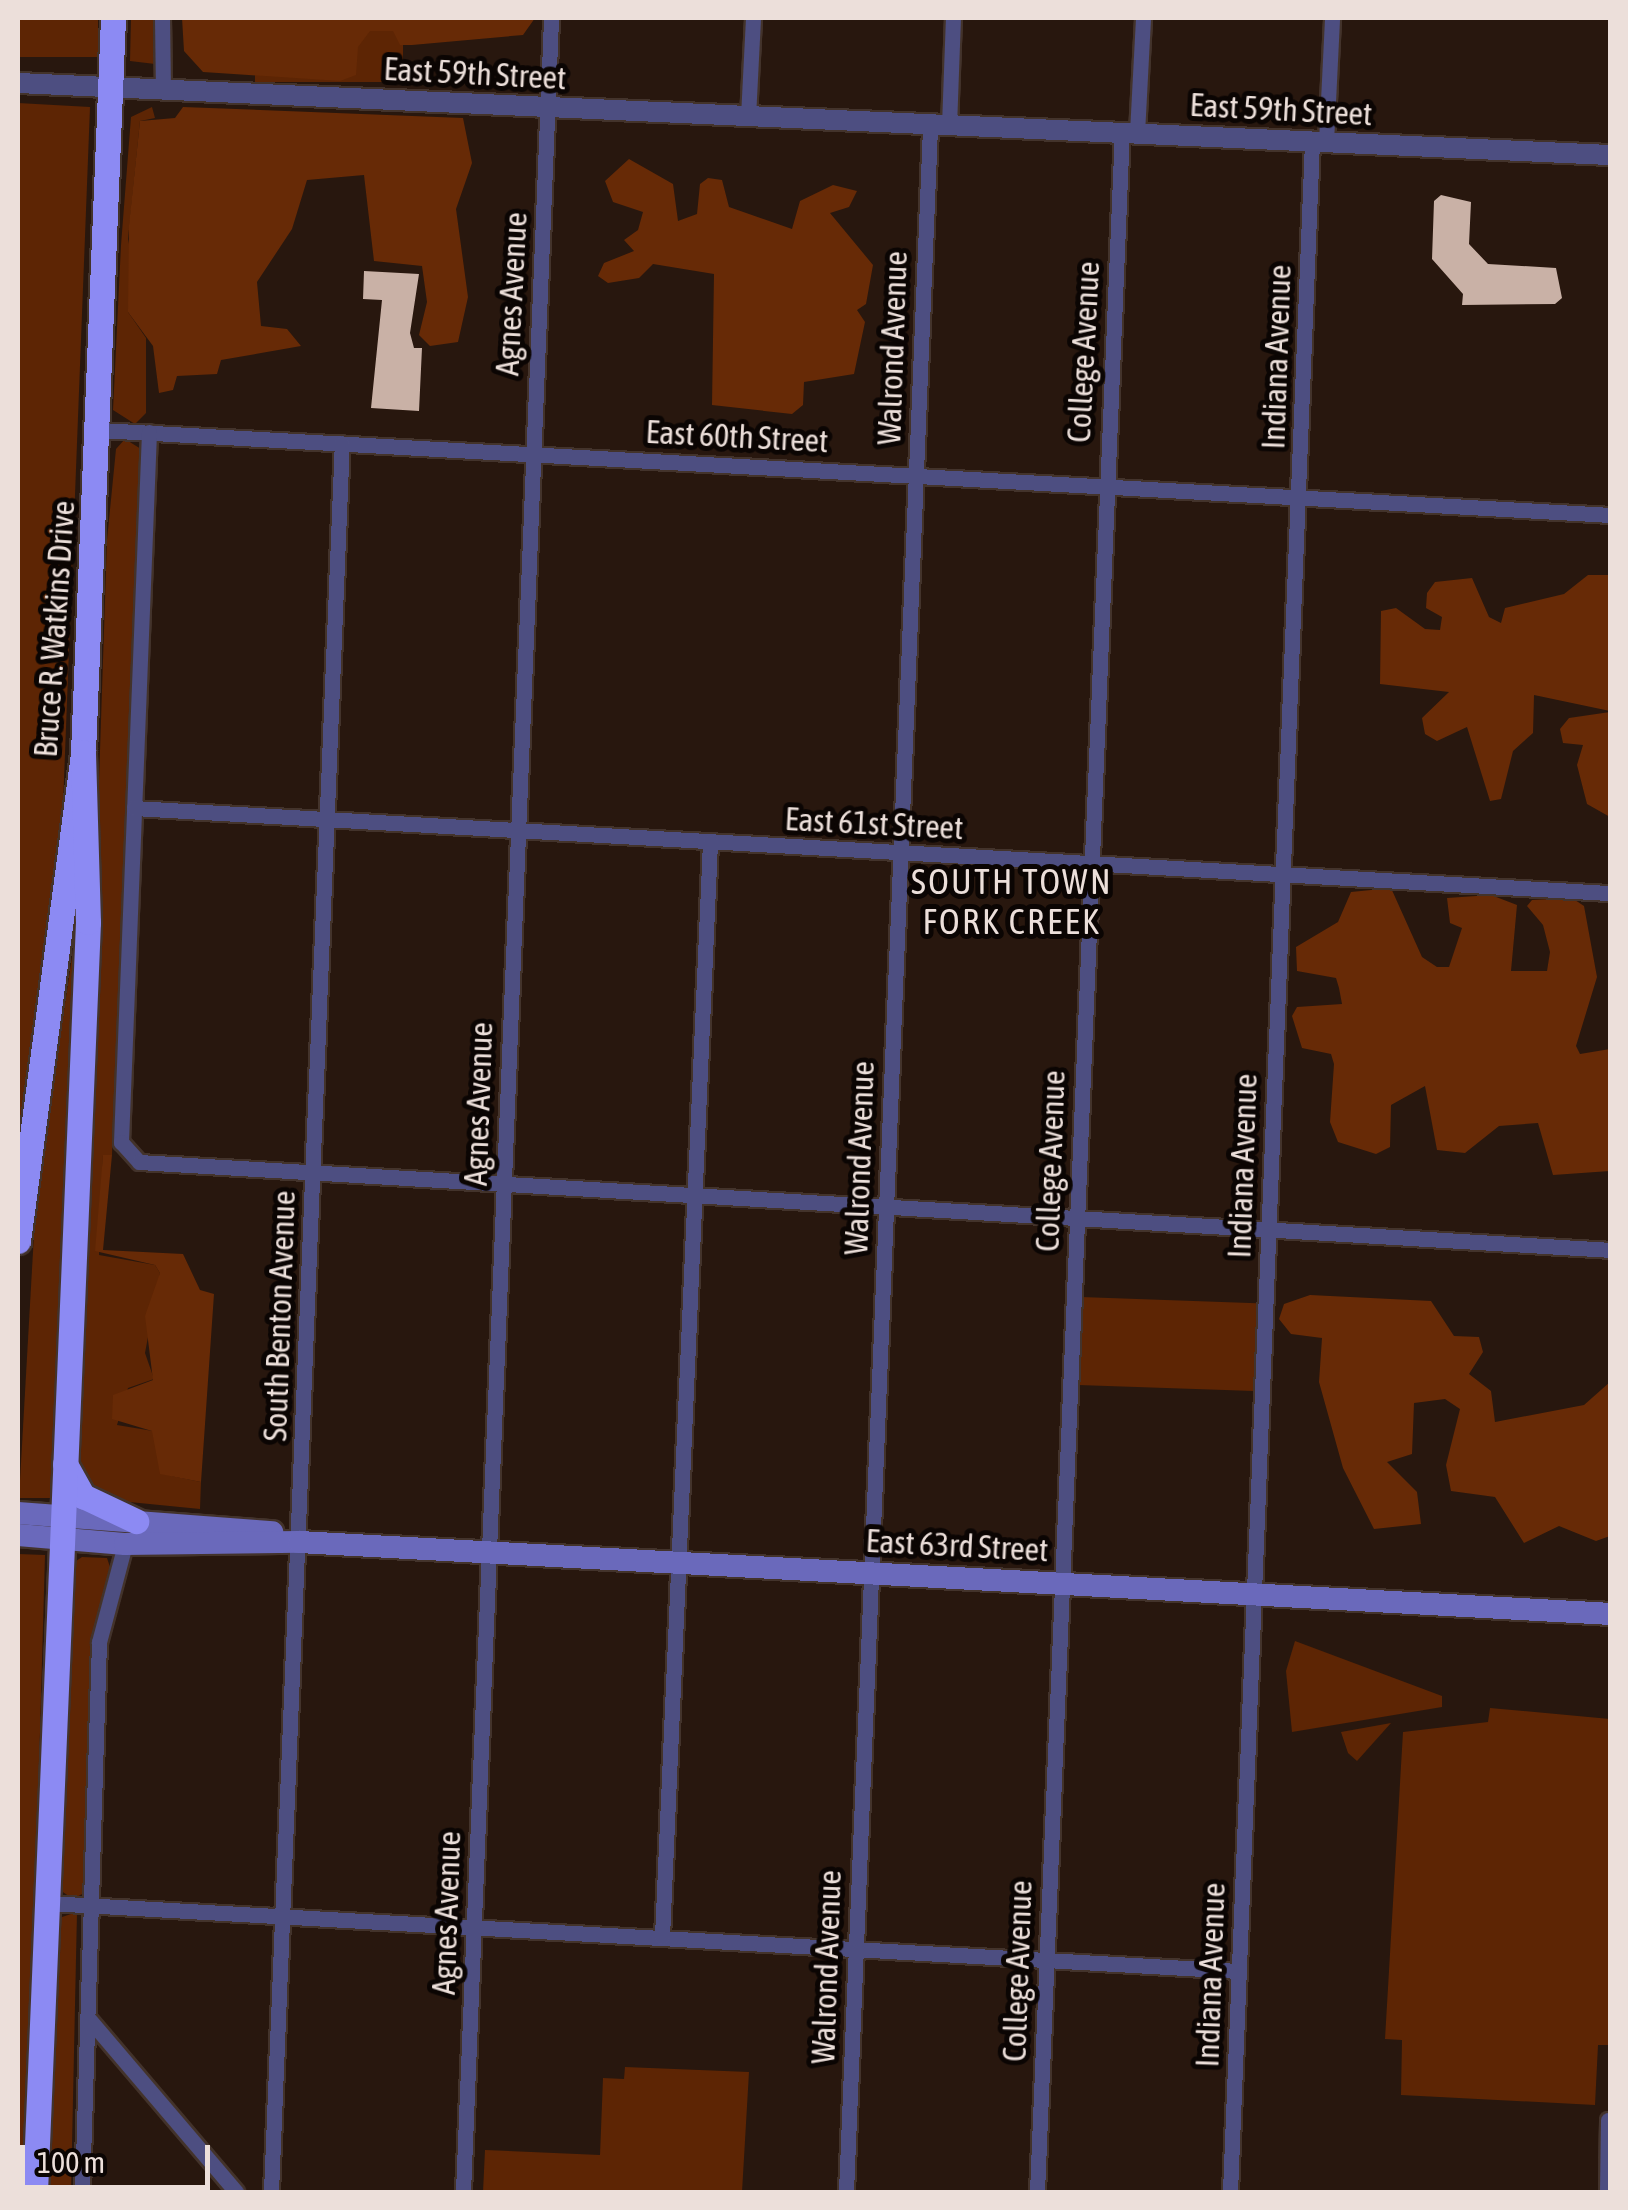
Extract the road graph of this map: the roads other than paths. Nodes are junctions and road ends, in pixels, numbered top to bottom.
1 (113, 18) edge
2 (162, 18) edge
3 (551, 18) edge
4 (753, 18) edge
5 (953, 18) edge
6 (1143, 18) edge
7 (1332, 18) edge
8 (18, 83) edge
9 (110, 87) junction
10 (162, 89) junction
11 (548, 108) junction
12 (748, 117) junction
13 (940, 126) junction
14 (1129, 133) junction
15 (1319, 141) junction
16 (1610, 155) edge
17 (100, 430) junction
18 (149, 432) junction
19 (342, 442) junction
20 (533, 453) junction
21 (916, 475) junction
22 (1106, 487) junction
23 (1299, 498) junction
24 (1610, 514) edge
25 (83, 752) junction
26 (134, 808) junction
27 (327, 820) junction
28 (516, 830) junction
29 (710, 842) junction
30 (900, 853) junction
31 (1090, 864) junction
32 (1282, 874) junction
33 (1610, 893) edge
34 (314, 1174) junction
35 (503, 1184) junction
36 (697, 1195) junction
37 (886, 1207) junction
38 (1076, 1218) junction
39 (1268, 1230) junction
40 (18, 1242) edge
41 (1610, 1250) edge
42 (63, 1461) junction
43 (24, 1524) edge
44 (59, 1527) junction
45 (130, 1532) junction
46 (299, 1542) junction
47 (490, 1552) junction
48 (683, 1563) junction
49 (871, 1574) junction
50 (1061, 1585) junction
51 (1253, 1595) junction
52 (1610, 1614) edge
53 (48, 1903) junction
54 (93, 1908) junction
55 (282, 1918) junction
56 (474, 1926) junction
57 (662, 1937) junction
58 (855, 1948) junction
59 (1046, 1959) junction
60 (1238, 1971) junction
61 (89, 2019) junction
62 (1608, 2120) dead end
63 (35, 2192) edge
64 (82, 2192) edge
65 (236, 2192) edge
66 (271, 2192) edge
67 (463, 2192) edge
68 (846, 2192) edge
69 (1037, 2192) edge
70 (1230, 2192) edge
71 (1606, 2192) edge

1 - 9 highway, Bruce R. Watkins Drive
2 - 10 street
3 - 11 street, Agnes Avenue
4 - 12 street
5 - 13 street, Walrond Avenue
6 - 14 street, College Avenue
7 - 15 street, Indiana Avenue
8 - 9 street, East 59th Street
9 - 10 street, East 59th Street
9 - 17 highway, Bruce R. Watkins Drive
10 - 11 street, East 59th Street
11 - 12 street, East 59th Street
11 - 20 street, Agnes Avenue
12 - 13 street, East 59th Street
13 - 14 street, East 59th Street
13 - 21 street, Walrond Avenue
14 - 15 street, East 59th Street
14 - 22 street, College Avenue
15 - 16 street, East 59th Street
15 - 23 street, Indiana Avenue
17 - 18 street, East 60th Street
17 - 25 highway, Bruce R. Watkins Drive
18 - 19 street, East 60th Street
18 - 26 street
19 - 20 street, East 60th Street
19 - 27 street, South Benton Avenue
20 - 21 street, East 60th Street
20 - 28 street, Agnes Avenue
21 - 22 street, East 60th Street
21 - 30 street, Walrond Avenue
22 - 23 street, East 60th Street
22 - 31 street, College Avenue
23 - 24 street, East 60th Street
23 - 32 street, Indiana Avenue
25 - 40 highway, Bruce R. Watkins Drive
25 - 42 highway
26 - 27 street, East 61st Street
26 - 34 street
27 - 28 street, East 61st Street
27 - 34 street, South Benton Avenue
28 - 29 street, East 61st Street
28 - 35 street, Agnes Avenue
29 - 30 street, East 61st Street
29 - 36 street
30 - 31 street, East 61st Street
30 - 37 street, Walrond Avenue
31 - 32 street, East 61st Street
31 - 38 street, College Avenue
32 - 33 street, East 61st Street
32 - 39 street, Indiana Avenue
34 - 35 street
34 - 46 street, South Benton Avenue
35 - 36 street
35 - 47 street, Agnes Avenue
36 - 37 street
36 - 48 street
37 - 38 street
37 - 49 street, Walrond Avenue
38 - 39 street
38 - 50 street, College Avenue
39 - 41 street
39 - 51 street, Indiana Avenue
42 - 44 highway
42 - 45 highway
43 - 44 main road, East 63rd Street
44 - 45 main road, East 63rd Street
44 - 53 highway
45 - 46 main road, East 63rd Street
45 - 54 street
46 - 47 main road, East 63rd Street
46 - 55 street, South Benton Avenue
47 - 48 main road, East 63rd Street
47 - 56 street, Agnes Avenue
48 - 49 main road, East 63rd Street
48 - 57 street
49 - 50 main road, East 63rd Street
49 - 58 street, Walrond Avenue
50 - 51 main road, East 63rd Street
50 - 59 street, College Avenue
51 - 52 main road, East 63rd Street
51 - 60 street, Indiana Avenue
53 - 54 street
53 - 63 highway
54 - 55 street
54 - 61 street
55 - 56 street
55 - 66 street, South Benton Avenue
56 - 57 street
56 - 67 street, Agnes Avenue
57 - 58 street
58 - 59 street
58 - 68 street, Walrond Avenue
59 - 60 street
59 - 69 street, College Avenue
60 - 70 street, Indiana Avenue
61 - 64 street
61 - 65 street
62 - 71 street

